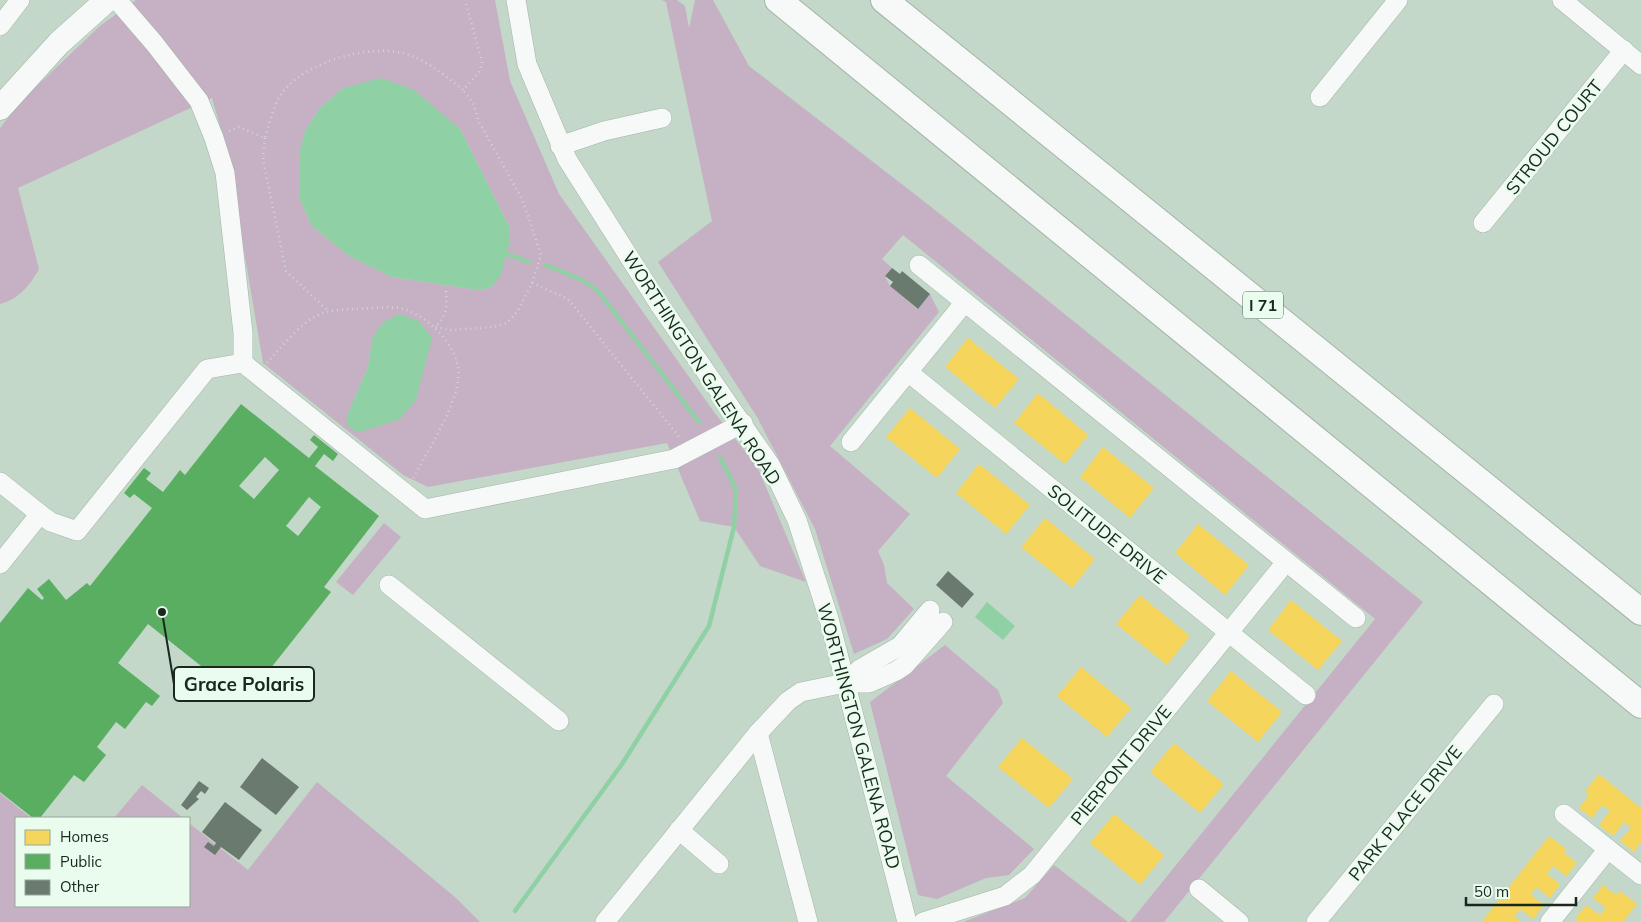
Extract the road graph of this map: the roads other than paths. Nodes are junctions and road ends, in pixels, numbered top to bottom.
1 (20, 0) edge
2 (107, 0) edge
3 (117, 0) edge
4 (516, 0) edge
5 (778, 0) edge
6 (884, 0) edge
7 (1398, 0) edge
8 (1562, 0) edge
9 (0, 26) edge
10 (1624, 50) junction
11 (1641, 65) edge
12 (1320, 97) dead end
13 (0, 108) edge
14 (662, 118) dead end
15 (560, 146) junction
16 (1484, 223) dead end
17 (919, 265) dead end
18 (965, 302) junction
19 (243, 363) junction
20 (908, 372) junction
21 (743, 423) junction
22 (851, 442) dead end
23 (0, 482) edge
24 (40, 514) junction
25 (1286, 562) junction
26 (0, 564) edge
27 (389, 585) dead end
28 (1641, 612) edge
29 (936, 616) dead end
30 (1356, 618) dead end
31 (1229, 632) junction
32 (845, 683) junction
33 (1306, 695) dead end
34 (1494, 704) dead end
35 (1641, 705) edge
36 (559, 721) dead end
37 (758, 733) junction
38 (1564, 814) dead end
39 (679, 830) junction
40 (1608, 849) junction
41 (719, 864) dead end
42 (1641, 875) edge
43 (1199, 889) dead end
44 (605, 922) edge
45 (808, 922) edge
46 (907, 922) edge
47 (923, 922) edge
48 (1239, 922) edge
49 (1316, 922) edge
50 (1550, 922) edge

1 - 9 street
2 - 13 main road
3 - 19 street
4 - 15 street, WORTHINGTON GALENA ROAD
5 - 35 highway
6 - 28 highway, I 71
7 - 12 street
8 - 10 street
10 - 11 street
10 - 16 street, STROUD COURT
14 - 15 street
15 - 21 street, WORTHINGTON GALENA ROAD
17 - 18 street
18 - 20 street
18 - 25 street
19 - 21 street
19 - 24 street
20 - 22 street
20 - 31 street, SOLITUDE DRIVE
21 - 32 street, WORTHINGTON GALENA ROAD
23 - 24 street
24 - 26 street
25 - 30 street
25 - 31 street, PIERPONT DRIVE
27 - 36 street
29 - 32 street
31 - 33 street, SOLITUDE DRIVE
31 - 47 street, PIERPONT DRIVE
32 - 37 street
32 - 46 street, WORTHINGTON GALENA ROAD
34 - 49 street, PARK PLACE DRIVE
37 - 39 street
37 - 45 street
38 - 40 street
39 - 41 street
39 - 44 street
40 - 42 street
40 - 50 street
43 - 48 street

